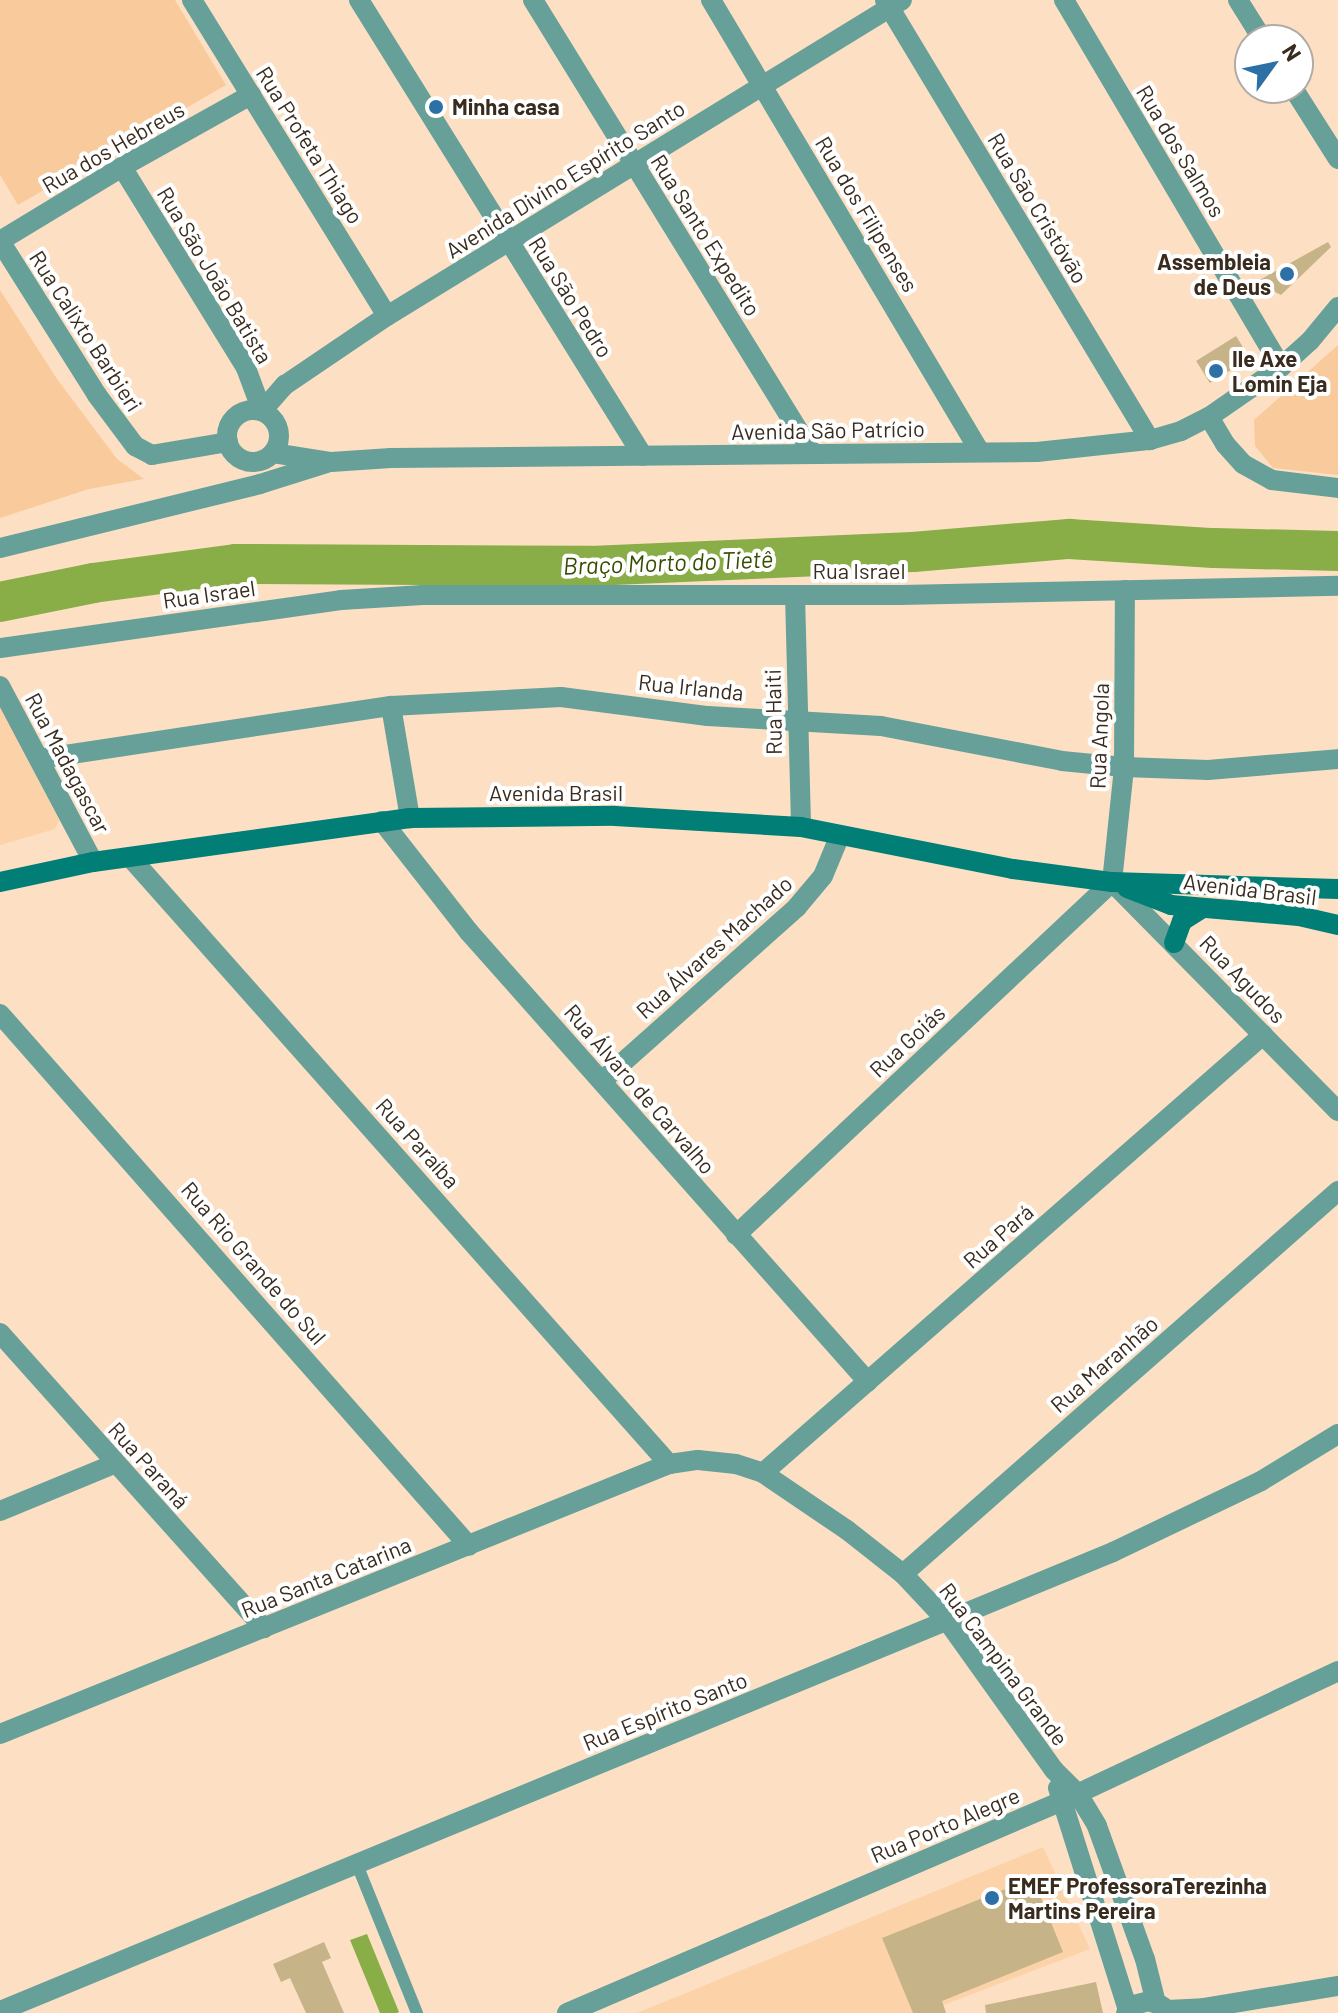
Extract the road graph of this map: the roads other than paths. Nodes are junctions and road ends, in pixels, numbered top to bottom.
1 (192, 0) edge
2 (359, 0) edge
3 (533, 0) edge
4 (711, 0) edge
5 (1064, 0) edge
6 (1238, 0) edge
7 (892, 2) edge
8 (1253, 24) edge
9 (763, 85) junction
10 (251, 95) junction
11 (1303, 104) edge
12 (1338, 159) edge
13 (634, 164) junction
14 (122, 167) junction
15 (0, 241) edge
16 (508, 242) junction
17 (1338, 307) edge
18 (387, 316) junction
19 (1281, 367) junction
20 (262, 411) junction
21 (1209, 417) junction
22 (1150, 440) junction
23 (228, 442) junction
24 (980, 452) junction
25 (273, 453) junction
26 (813, 454) junction
27 (643, 456) junction
28 (331, 462) junction
29 (1338, 488) edge
30 (0, 548) edge
31 (1338, 586) edge
32 (1125, 590) junction
33 (795, 595) junction
34 (0, 648) edge
35 (0, 686) edge
36 (391, 706) junction
37 (796, 719) junction
38 (39, 759) junction
39 (1338, 759) edge
40 (1124, 767) junction
41 (410, 818) junction
42 (382, 821) junction
43 (801, 827) junction
44 (840, 835) junction
45 (130, 857) junction
46 (93, 862) junction
47 (0, 882) edge
48 (1112, 882) junction
49 (1334, 886) edge
50 (1201, 909) junction
51 (1338, 925) edge
52 (1174, 943) junction
53 (0, 1014) edge
54 (1263, 1035) junction
55 (602, 1081) junction
56 (1338, 1111) edge
57 (1338, 1191) edge
58 (736, 1235) junction
59 (0, 1333) edge
60 (868, 1382) junction
61 (1338, 1434) edge
62 (114, 1464) junction
63 (669, 1464) junction
64 (763, 1473) junction
65 (0, 1511) edge
66 (469, 1546) junction
67 (903, 1574) junction
68 (948, 1622) junction
69 (264, 1628) junction
70 (1338, 1671) edge
71 (0, 1734) edge
72 (1070, 1798) junction
73 (356, 1862) junction
74 (1338, 1986) edge
75 (1164, 2009) edge
76 (0, 2011) edge
77 (1127, 2011) edge
78 (417, 2013) edge
79 (567, 2013) edge

1 - 10 street, Rua Profeta Thiago
2 - 16 street, Rua São Pedro
3 - 13 street, Rua Santo Expedito
4 - 9 street, Rua dos Filipenses
5 - 19 street, Rua dos Salmos
6 - 8 street
7 - 9 street, Avenida Divino Espírito Santo
7 - 22 street, Rua São Cristóvão
9 - 13 street, Avenida Divino Espírito Santo
9 - 24 street, Rua dos Filipenses
10 - 14 street, Rua dos Hebreus
10 - 18 street, Rua Profeta Thiago
11 - 12 street
13 - 16 street, Avenida Divino Espírito Santo
13 - 26 street, Rua Santo Expedito
14 - 15 street, Rua dos Hebreus
14 - 20 street, Rua São João Batista
15 - 23 street, Rua Calixto Barbieri
16 - 18 street, Avenida Divino Espírito Santo
16 - 27 street, Rua São Pedro
17 - 19 street, Avenida São Patrício
18 - 20 street, Avenida Divino Espírito Santo
19 - 21 street, Avenida São Patrício
20 - 23 street
20 - 25 street
21 - 22 street, Avenida São Patrício
21 - 29 street
22 - 24 street, Avenida São Patrício
23 - 25 street
24 - 26 street, Avenida São Patrício
25 - 28 street, Avenida São Patrício
26 - 27 street, Avenida São Patrício
27 - 28 street, Avenida São Patrício
28 - 30 street
31 - 32 street, Rua Israel
32 - 33 street, Rua Israel
32 - 40 street, Rua Angola
33 - 34 street, Rua Israel
33 - 37 street, Rua Haiti
35 - 38 street, Rua Madagascar
36 - 37 street, Rua Irlanda
36 - 38 street, Rua Irlanda
36 - 41 street
37 - 40 street, Rua Irlanda
37 - 43 street, Rua Haiti
38 - 46 street, Rua Madagascar
39 - 40 street, Rua Irlanda
40 - 48 street, Rua Angola
41 - 42 main road, Avenida Brasil
41 - 43 main road, Avenida Brasil
42 - 45 main road, Avenida Brasil
42 - 55 street, Rua Álvaro de Carvalho
43 - 44 main road, Avenida Brasil
44 - 48 main road, Avenida Brasil
44 - 55 street, Rua Álvares Machado
45 - 46 main road, Avenida Brasil
45 - 63 street, Rua Paraíba
46 - 47 main road, Avenida Brasil
48 - 49 main road, Avenida Brasil
48 - 50 main road, Avenida Brasil
48 - 52 street, Rua Agudos
48 - 58 street, Rua Goiás
50 - 51 main road, Avenida Brasil
50 - 52 main road
52 - 54 street, Rua Agudos
53 - 66 street, Rua Rio Grande do Sul
54 - 56 street, Rua Agudos
54 - 60 street, Rua Pará
55 - 58 street, Rua Álvaro de Carvalho
57 - 67 street, Rua Maranhão
58 - 60 street, Rua Álvaro de Carvalho
59 - 62 street, Rua Paraná
60 - 64 street, Rua Pará
61 - 68 street, Rua Espírito Santo
62 - 65 street
62 - 69 street, Rua Paraná
63 - 64 street, Rua Campina Grande
63 - 66 street, Rua Santa Catarina
64 - 67 street, Rua Campina Grande
66 - 69 street, Rua Santa Catarina
67 - 68 street, Rua Campina Grande
68 - 72 street, Rua Campina Grande
68 - 73 street, Rua Espírito Santo
69 - 71 street, Rua Santa Catarina
70 - 72 street, Rua Porto Alegre
72 - 75 street, Rua Campina Grande
72 - 77 street, Rua Campina Grande
72 - 79 street, Rua Porto Alegre
73 - 76 street, Rua Espírito Santo
73 - 78 lane
74 - 75 street
75 - 77 street

